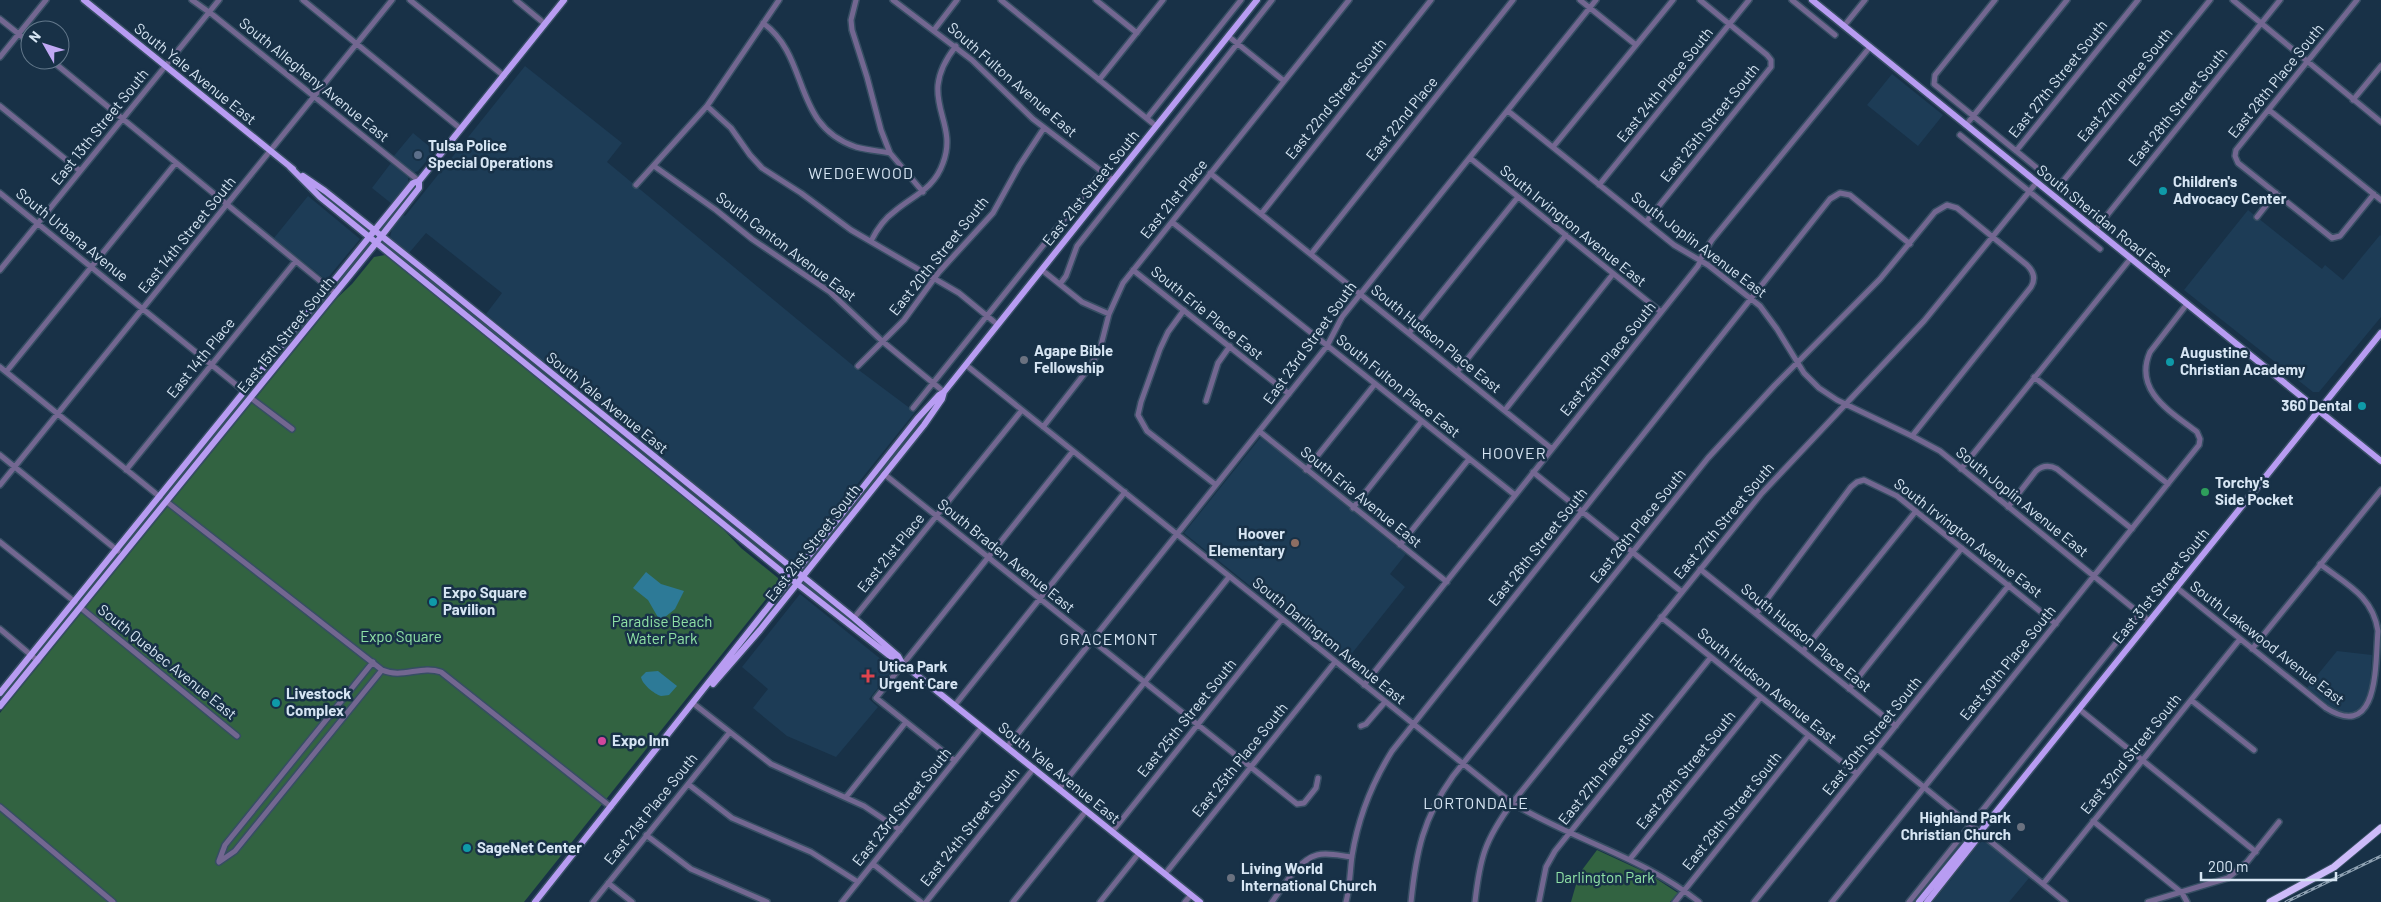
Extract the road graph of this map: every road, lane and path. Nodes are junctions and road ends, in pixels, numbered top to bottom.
1 (46, 0) edge
2 (84, 0) edge
3 (192, 0) edge
4 (219, 0) edge
5 (303, 0) edge
6 (392, 0) edge
7 (410, 0) edge
8 (516, 0) edge
9 (564, 0) edge
10 (779, 0) edge
11 (856, 0) edge
12 (893, 0) edge
13 (958, 0) edge
14 (1001, 0) edge
15 (1096, 0) edge
16 (1163, 0) edge
17 (1241, 0) edge
18 (1257, 0) edge
19 (1272, 0) edge
20 (1349, 0) edge
21 (1431, 0) edge
22 (1513, 0) edge
23 (1580, 0) edge
24 (1596, 0) edge
25 (1673, 0) edge
26 (1700, 0) edge
27 (1750, 0) edge
28 (1792, 0) edge
29 (1812, 0) edge
30 (1865, 0) edge
31 (1995, 0) edge
32 (2067, 0) edge
33 (2138, 0) edge
34 (2210, 0) edge
35 (2233, 0) edge
36 (2280, 0) edge
37 (2358, 0) edge
38 (1590, 8) junction
39 (209, 12) junction
40 (0, 19) edge
41 (763, 23) junction
42 (2261, 23) junction
43 (545, 24) junction
44 (1730, 25) junction
45 (1844, 26) junction
46 (934, 30) junction
47 (1137, 33) junction
48 (19, 34) junction
49 (1835, 35) dead end
50 (1228, 36) junction
51 (357, 44) junction
52 (1237, 44) junction
53 (1636, 45) junction
54 (956, 46) junction
55 (1870, 47) junction
56 (0, 57) edge
57 (2309, 61) junction
58 (166, 66) junction
59 (2381, 66) edge
60 (63, 70) edge
61 (504, 76) junction
62 (1099, 80) junction
63 (1284, 81) junction
64 (315, 97) junction
65 (2353, 100) junction
66 (0, 106) edge
67 (706, 106) junction
68 (2269, 110) junction
69 (1508, 111) junction
70 (1973, 116) junction
71 (1147, 118) junction
72 (122, 120) junction
73 (2381, 122) edge
74 (1966, 125) junction
75 (1156, 126) junction
76 (1044, 128) junction
77 (461, 129) junction
78 (1960, 135) dead end
79 (1553, 147) junction
80 (2016, 151) junction
81 (270, 152) junction
82 (890, 153) junction
83 (1470, 158) junction
84 (175, 164) junction
85 (654, 166) junction
86 (290, 167) junction
87 (80, 171) junction
88 (1102, 172) junction
89 (1210, 173) junction
90 (1113, 180) junction
91 (419, 181) junction
92 (2037, 182) junction
93 (636, 185) dead end
94 (1599, 185) junction
95 (2060, 186) junction
96 (325, 191) junction
97 (923, 192) junction
98 (2030, 192) junction
99 (0, 193) edge
100 (2276, 193) junction
101 (2374, 194) junction
102 (320, 197) junction
103 (1518, 197) junction
104 (2381, 200) edge
105 (227, 205) junction
106 (1261, 214) junction
107 (2257, 217) dead end
108 (2102, 221) junction
109 (1172, 222) junction
110 (1646, 222) junction
111 (38, 224) junction
112 (2096, 229) junction
113 (375, 231) junction
114 (381, 236) junction
115 (1566, 236) junction
116 (1993, 237) junction
117 (370, 238) junction
118 (871, 240) junction
119 (376, 243) junction
120 (1910, 244) junction
121 (2100, 249) dead end
122 (1311, 254) junction
123 (2131, 258) junction
124 (1701, 260) junction
125 (295, 262) junction
126 (91, 267) junction
127 (0, 270) edge
128 (1042, 270) junction
129 (1133, 270) junction
130 (1613, 274) junction
131 (935, 277) junction
132 (1060, 284) junction
133 (328, 288) junction
134 (335, 293) junction
135 (1361, 294) junction
136 (1750, 298) junction
137 (462, 301) junction
138 (2187, 304) junction
139 (456, 308) junction
140 (144, 309) junction
141 (1184, 310) junction
142 (1661, 312) junction
143 (1109, 314) junction
144 (987, 316) junction
145 (998, 325) junction
146 (1409, 333) junction
147 (2381, 333) edge
148 (882, 341) junction
149 (1230, 346) junction
150 (1327, 346) junction
151 (1798, 363) junction
152 (212, 364) junction
153 (966, 365) junction
154 (542, 366) junction
155 (858, 366) dead end
156 (0, 367) edge
157 (6, 372) junction
158 (536, 372) junction
159 (1457, 372) junction
160 (2034, 378) junction
161 (933, 383) junction
162 (1375, 384) junction
163 (245, 392) junction
164 (944, 392) junction
165 (1289, 394) junction
166 (250, 398) junction
167 (1206, 400) dead end
168 (588, 403) junction
169 (1845, 403) junction
170 (913, 408) dead end
171 (582, 410) junction
172 (1022, 410) junction
173 (1505, 410) junction
174 (2319, 410) junction
175 (58, 414) junction
176 (918, 419) junction
177 (1422, 421) junction
178 (924, 424) junction
179 (1043, 427) junction
180 (292, 429) dead end
181 (1259, 431) junction
182 (624, 432) junction
183 (1912, 436) junction
184 (618, 439) junction
185 (1552, 449) junction
186 (1072, 451) junction
187 (0, 455) edge
188 (1469, 459) junction
189 (2381, 461) edge
190 (15, 467) junction
191 (1961, 469) junction
192 (126, 470) junction
193 (671, 470) junction
194 (1306, 470) junction
195 (876, 472) junction
196 (1533, 472) junction
197 (884, 474) junction
198 (665, 477) junction
199 (2168, 484) junction
200 (1216, 485) junction
201 (0, 486) edge
202 (2381, 490) edge
203 (1125, 492) junction
204 (1515, 495) junction
205 (160, 497) junction
206 (167, 502) junction
207 (2008, 506) junction
208 (1353, 508) junction
209 (1916, 511) junction
210 (1582, 512) junction
211 (937, 516) junction
212 (2132, 529) junction
213 (1176, 534) junction
214 (0, 542) edge
215 (1400, 545) junction
216 (1962, 548) junction
217 (117, 550) junction
218 (1633, 552) junction
219 (123, 555) junction
220 (988, 557) junction
221 (2320, 564) junction
222 (1700, 569) junction
223 (796, 572) junction
224 (2094, 576) junction
225 (802, 577) junction
226 (1229, 577) junction
227 (791, 579) junction
228 (1446, 582) junction
229 (797, 584) junction
230 (2009, 585) junction
231 (2176, 587) junction
232 (1682, 592) junction
233 (1040, 599) junction
234 (75, 602) junction
235 (81, 608) junction
236 (2140, 613) junction
237 (1756, 614) junction
238 (854, 618) junction
239 (1661, 618) junction
240 (1282, 619) junction
241 (2149, 621) junction
242 (2056, 624) junction
243 (0, 629) edge
244 (2240, 639) junction
245 (1092, 641) junction
246 (2252, 649) junction
247 (1803, 651) junction
248 (32, 655) junction
249 (1711, 657) junction
250 (38, 661) junction
251 (373, 662) junction
252 (1335, 662) junction
253 (903, 664) junction
254 (382, 670) junction
255 (1144, 682) junction
256 (1364, 686) junction
257 (1849, 689) junction
258 (0, 693) edge
259 (1761, 697) junction
260 (2191, 700) junction
261 (1385, 702) junction
262 (694, 704) junction
263 (955, 705) junction
264 (0, 706) edge
265 (2079, 708) junction
266 (906, 722) junction
267 (1412, 724) junction
268 (1197, 725) junction
269 (1361, 726) dead end
270 (1896, 726) junction
271 (982, 728) junction
272 (730, 732) junction
273 (237, 736) dead end
274 (1808, 736) junction
275 (1007, 747) junction
276 (1876, 749) junction
277 (2254, 750) dead end
278 (2142, 760) junction
279 (955, 761) junction
280 (1462, 764) junction
281 (1034, 768) junction
282 (1250, 768) junction
283 (1856, 774) junction
284 (1318, 778) dead end
285 (688, 784) junction
286 (1924, 788) junction
287 (1060, 789) junction
288 (846, 797) junction
289 (1512, 803) junction
290 (0, 807) edge
291 (612, 807) junction
292 (1086, 811) junction
293 (2093, 821) junction
294 (2279, 822) dead end
295 (1970, 825) junction
296 (2381, 828) edge
297 (900, 830) junction
298 (1112, 832) junction
299 (1979, 832) junction
300 (1570, 833) junction
301 (646, 835) junction
302 (2256, 852) junction
303 (1139, 853) junction
304 (1352, 857) junction
305 (1630, 859) junction
306 (873, 864) junction
307 (1165, 874) junction
308 (858, 882) junction
309 (608, 883) junction
310 (2042, 884) junction
311 (1684, 890) junction
312 (2182, 893) junction
313 (1191, 895) junction
314 (113, 902) edge
315 (535, 902) edge
316 (593, 902) edge
317 (632, 902) edge
318 (767, 902) edge
319 (842, 902) edge
320 (921, 902) edge
321 (926, 902) edge
322 (1012, 902) edge
323 (1100, 902) edge
324 (1185, 902) edge
325 (1200, 902) edge
326 (1272, 902) edge
327 (1346, 902) edge
328 (1411, 902) edge
329 (1475, 902) edge
330 (1539, 902) edge
331 (1675, 902) edge
332 (1699, 902) edge
333 (1754, 902) edge
334 (1832, 902) edge
335 (1908, 902) edge
336 (1920, 902) edge
337 (1927, 902) edge
338 (2065, 902) edge
339 (2148, 902) edge
340 (2187, 902) edge
341 (2270, 902) edge

1 - 48 street
2 - 58 main road, South Yale Avenue East
3 - 39 street, South Allegheny Avenue East
4 - 39 street, East 13th Street South
5 - 51 street
6 - 51 street, East 14th Street South
7 - 61 street
8 - 43 street
9 - 43 main road, East 15th Street South
10 - 41 street
11 - 82 street
12 - 46 street, South Fulton Avenue East
13 - 46 street
14 - 62 street
15 - 47 street
16 - 47 street
17 - 71 street, East 21st Street South
18 - 50 main road, East 21st Street South
19 - 52 street, East 21st Street South
20 - 63 street, East 21st Place
21 - 106 street, East 22nd Street South
22 - 122 street, East 22nd Place
23 - 38 street
24 - 38 street, East 23rd Street South
25 - 53 street
26 - 44 street
27 - 44 street, East 24th Place South
28 - 49 street
29 - 45 main road, South Sheridan Road East
30 - 45 street
31 - 70 street, South Sheridan Road East
32 - 70 street
33 - 80 street, East 27th Street South
34 - 95 street, East 27th Place South
35 - 42 street
36 - 42 street, East 28th Street South
37 - 57 street, East 28th Place South
38 - 53 street
38 - 69 street, East 23rd Street South
39 - 58 street, East 13th Street South
39 - 64 street, South Allegheny Avenue East
40 - 48 street
41 - 67 street
41 - 82 street
42 - 57 street
42 - 108 street, East 28th Street South
43 - 61 main road, East 15th Street South
44 - 94 street, East 24th Place South
44 - 110 street, East 25th Street South
45 - 55 main road, South Sheridan Road East
46 - 54 street, South Fulton Avenue East
47 - 62 street
48 - 56 street
50 - 52 street
50 - 75 main road, East 21st Street South
51 - 64 street, East 14th Street South
51 - 77 street
52 - 63 street
52 - 132 street, East 21st Street South
53 - 79 street
54 - 76 street, South Fulton Avenue East
54 - 97 street
55 - 74 main road, South Sheridan Road East
55 - 124 street, East 25th Place South
57 - 65 street
57 - 68 street, East 28th Place South
58 - 72 street, East 13th Street South
58 - 81 main road, South Yale Avenue East
59 - 65 street
60 - 72 street
61 - 77 main road, East 15th Street South
62 - 71 street
63 - 89 street, East 21st Place
64 - 81 street, East 14th Street South
64 - 91 street, South Allegheny Avenue East
65 - 73 street
66 - 87 street
67 - 85 street
67 - 118 street
68 - 100 street, East 28th Place South
68 - 101 street
69 - 79 street, South Joplin Avenue East
69 - 83 street, East 23rd Street South
70 - 74 street
70 - 80 street, South Sheridan Road East
71 - 75 street
72 - 84 street
72 - 87 street, East 13th Street South
74 - 92 main road, South Sheridan Road East
75 - 90 main road, East 21st Street South
76 - 88 street, South Fulton Avenue East
76 - 131 street, East 20th Street South
77 - 91 main road, East 15th Street South
78 - 98 street, South Sheridan Road East
79 - 94 street, South Joplin Avenue East
80 - 95 street, South Sheridan Road East
81 - 86 main road, South Yale Avenue East
81 - 105 street, East 14th Street South
82 - 97 street
83 - 103 street, South Irvington Avenue East
83 - 135 street, East 23rd Street South
84 - 105 street
84 - 126 street
85 - 93 street
85 - 148 street, South Canton Avenue East
86 - 96 main road, South Yale Avenue East
86 - 102 main road, South Yale Avenue East
87 - 111 street, East 13th Street South
88 - 90 street, South Fulton Avenue East
88 - 144 street, East 21st Street South
89 - 106 street, South Hudson Place East
89 - 109 street, East 21st Place
90 - 128 main road, East 21st Street South
91 - 113 main road, East 15th Street South
91 - 114 main road, East 15th Street South
92 - 98 street, East 27th Street South
92 - 112 main road, South Sheridan Road East
94 - 110 street, South Joplin Avenue East
95 - 108 street, South Sheridan Road East
96 - 102 main road
96 - 113 main road, South Yale Avenue East
97 - 118 street
98 - 116 street, East 27th Street South
98 - 121 street, South Sheridan Road East
99 - 111 street, South Urbana Avenue
100 - 101 street
100 - 107 street
101 - 104 street
102 - 117 main road, South Yale Avenue East
103 - 115 street, South Irvington Avenue East
103 - 146 street
105 - 125 street
105 - 140 street, East 14th Street South
106 - 122 street, South Hudson Place East
108 - 112 street, East 28th Street South
109 - 129 street, East 21st Place
109 - 150 street, South Fulton Place East
110 - 124 street, South Joplin Avenue East
111 - 126 street, South Urbana Avenue
111 - 127 street, East 13th Street South
112 - 123 main road, South Sheridan Road East
113 - 114 main road, South Yale Avenue East
113 - 117 main road, East 15th Street South
114 - 119 main road, East 15th Street South
114 - 137 main road, South Yale Avenue East
115 - 130 street, South Irvington Avenue East
115 - 159 street
116 - 120 street, East 26th Place South
116 - 169 street, East 27th Street South
116 - 183 street
117 - 119 main road, South Yale Avenue East
117 - 133 main road, East 15th Street South
118 - 131 street
119 - 134 main road, East 15th Street South
119 - 139 main road, South Yale Avenue East
120 - 136 street, East 26th Street South
120 - 151 street, East 26th Place South
122 - 135 street, South Hudson Place East
123 - 138 main road, South Sheridan Road East
123 - 160 street
124 - 136 street, South Joplin Avenue East
124 - 142 street, East 25th Place South
125 - 133 street
125 - 152 street, East 14th Place
126 - 140 street, South Urbana Avenue
126 - 157 street
128 - 132 street
128 - 145 main road, East 21st Street South
129 - 141 street, South Erie Place East
129 - 143 street, East 21st Place
130 - 142 street, South Irvington Avenue East
130 - 173 street
131 - 144 street
131 - 148 street, East 20th Street South
132 - 143 street
133 - 134 street
133 - 163 main road, East 15th Street South
134 - 166 main road, East 15th Street South
135 - 146 street, South Hudson Place East
135 - 150 street, East 23rd Street South
136 - 151 street, South Joplin Avenue East
136 - 210 street, East 26th Street South
137 - 139 main road
137 - 154 main road, South Yale Avenue East
138 - 174 main road, South Sheridan Road East
138 - 199 street, East 30th Place South
139 - 158 main road, South Yale Avenue East
140 - 152 street, South Urbana Avenue
140 - 175 street, East 14th Street South
141 - 149 street, South Erie Place East
141 - 200 street
142 - 185 street, East 25th Place South
143 - 179 street, East 21st Place
144 - 145 street
144 - 161 street, East 21st Street South
145 - 153 main road, East 21st Street South
146 - 159 street, South Hudson Place East
147 - 174 main road, East 31st Street South
148 - 155 street, East 20th Street South
148 - 161 street, South Canton Avenue East
149 - 165 street, South Erie Place East
149 - 167 street
150 - 162 street, South Fulton Place East
150 - 165 street, East 23rd Street South
151 - 169 street, South Joplin Avenue East
151 - 218 street, East 26th Place South
152 - 163 street, South Urbana Avenue
152 - 192 street, East 14th Place
153 - 164 main road, East 21st Street South
153 - 172 street, South Darlington Avenue East
154 - 158 main road
154 - 168 main road, South Yale Avenue East
156 - 157 street
157 - 175 street
158 - 171 main road, South Yale Avenue East
159 - 173 street, South Hudson Place East
160 - 191 street
160 - 199 street
161 - 164 street, South Canton Avenue East
161 - 170 street, East 21st Street South
162 - 177 street, South Fulton Place East
162 - 194 street
163 - 166 main road
163 - 205 main road, East 15th Street South
164 - 176 main road, East 21st Street South
164 - 178 main road, East 21st Street South
165 - 181 street, East 23rd Street South
166 - 180 street
166 - 206 main road, East 15th Street South
168 - 171 main road
168 - 182 main road, South Yale Avenue East
169 - 183 street, South Joplin Avenue East
169 - 222 street, East 27th Street South
171 - 184 main road, South Yale Avenue East
172 - 179 street, South Darlington Avenue East
172 - 211 street, East 21st Place
173 - 185 street, South Hudson Place East
174 - 189 main road, South Sheridan Road East
174 - 231 main road, East 31st Street South
175 - 190 street, East 14th Street South
175 - 192 street
176 - 178 main road
176 - 195 main road, East 21st Street South
177 - 188 street, South Fulton Place East
177 - 208 street
178 - 197 main road, East 21st Street South
179 - 186 street, South Darlington Avenue East
181 - 194 street, South Erie Avenue East
181 - 200 street, East 23rd Street South
182 - 184 main road
182 - 193 main road, South Yale Avenue East
183 - 191 street, South Joplin Avenue East
184 - 198 main road, South Yale Avenue East
185 - 196 street, East 25th Place South
186 - 203 street, South Darlington Avenue East
186 - 220 street
187 - 190 street
188 - 204 street, South Fulton Place East
188 - 215 street
190 - 201 street, East 14th Street South
190 - 217 street
191 - 207 street, South Joplin Avenue East
192 - 205 street
193 - 198 main road
193 - 223 main road, South Yale Avenue East
194 - 208 street, South Erie Avenue East
195 - 197 main road
195 - 223 main road, East 21st Street South
196 - 204 street, East 25th Place South
196 - 210 street
197 - 211 street, South Braden Avenue East
197 - 225 main road, East 21st Street South
198 - 227 main road, South Yale Avenue East
199 - 212 street, East 30th Place South
200 - 213 street, East 23rd Street South
202 - 221 street
203 - 213 street, South Darlington Avenue East
203 - 233 street
204 - 228 street, East 25th Place South
205 - 206 main road
205 - 217 main road, East 15th Street South
206 - 219 main road, East 15th Street South
206 - 251 street
207 - 212 street
207 - 224 street, South Joplin Avenue East
208 - 215 street, South Erie Avenue East
209 - 216 street, South Irvington Avenue East
209 - 237 street, South Irvington Avenue East
209 - 247 street
210 - 218 street
210 - 267 street, East 26th Street South
211 - 220 street, South Braden Avenue East
211 - 238 street, East 21st Place
212 - 224 street, East 30th Place South
213 - 226 street, South Darlington Avenue East
213 - 245 street, East 23rd Street South
214 - 234 street
215 - 228 street, South Erie Avenue East
216 - 230 street, South Irvington Avenue East
216 - 257 street
217 - 219 street
217 - 234 main road, East 15th Street South
218 - 232 street
218 - 280 street, East 26th Place South
219 - 235 main road
220 - 233 street, South Braden Avenue East
220 - 253 street
221 - 246 street
221 - 246 street, South Lakewood Avenue East
222 - 232 street, East 27th Street South
222 - 237 street, South Hudson Place East
223 - 225 main road, South Yale Avenue East
223 - 227 main road, East 21st Street South
224 - 236 street, South Joplin Avenue East
224 - 242 street, East 30th Place South
225 - 229 main road, East 21st Street South
225 - 238 main road, South Yale Avenue East
226 - 240 street, South Darlington Avenue East
226 - 255 street
227 - 229 main road, South Yale Avenue East
227 - 262 main road, East 21st Street South
228 - 256 street, East 25th Place South
229 - 253 main road, South Yale Avenue East
229 - 262 main road, East 21st Street South
230 - 242 street, South Irvington Avenue East
230 - 270 street, East 30th Street South
231 - 241 main road, East 31st Street South
231 - 244 street, South Lakewood Avenue East
232 - 239 street, East 27th Street South
233 - 245 street, South Braden Avenue East
233 - 263 street
234 - 235 main road
234 - 248 main road
235 - 250 main road
235 - 273 street, South Quebec Avenue East
236 - 241 street, South Joplin Avenue East
236 - 295 street, East 31st Street South
237 - 247 street, South Hudson Place East
238 - 253 main road, South Yale Avenue East
239 - 249 street, South Hudson Avenue East
239 - 289 street, East 27th Street South
240 - 252 street, South Darlington Avenue East
240 - 268 street, East 25th Street South
241 - 265 main road, East 31st Street South
242 - 286 street, East 30th Place South
243 - 248 street
244 - 246 street, South Lakewood Avenue East
244 - 260 street, East 32nd Street South
245 - 255 street, South Braden Avenue East
245 - 275 street, East 23rd Street South
247 - 257 street, South Hudson Place East
248 - 250 street
248 - 258 main road
249 - 259 street, South Hudson Avenue East
249 - 300 street, East 27th Place South
250 - 264 main road
251 - 254 street
251 - 254 street
252 - 256 street, South Darlington Avenue East
252 - 282 street, East 25th Place South
253 - 263 main road, South Yale Avenue East
253 - 266 street
254 - 291 street
255 - 268 street, South Braden Avenue East
255 - 287 street
256 - 261 street, South Darlington Avenue East
257 - 270 street, South Hudson Place East
259 - 274 street, South Hudson Avenue East
259 - 305 street, East 28th Street South
260 - 277 street
260 - 278 street, East 32nd Street South
261 - 267 street, South Darlington Avenue East
261 - 269 street
262 - 272 street
262 - 291 main road, East 21st Street South
263 - 271 main road, South Yale Avenue East
265 - 278 street
265 - 299 main road, East 31st Street South
266 - 279 street
266 - 288 street
267 - 280 street, South Darlington Avenue East
267 - 304 street, East 26th Street South
268 - 282 street, South Braden Avenue East
268 - 298 street, East 25th Street South
270 - 276 street, East 30th Street South
271 - 275 main road, South Yale Avenue East
271 - 279 street, East 23rd Street South
272 - 285 street, East 21st Place South
272 - 288 street
274 - 283 street, South Hudson Avenue East
274 - 311 street, East 29th Street South
275 - 281 main road, South Yale Avenue East
276 - 283 street, East 30th Street South
276 - 286 street
278 - 293 street, East 32nd Street South
278 - 302 street
279 - 297 street, East 23rd Street South
280 - 289 street, South Darlington Avenue East
280 - 328 street, East 26th Place South
281 - 287 main road, South Yale Avenue East
281 - 321 street, East 24th Street South
282 - 284 street, South Braden Avenue East
282 - 307 street, East 25th Place South
283 - 333 street, East 30th Street South
285 - 301 street, East 21st Place South
285 - 308 street
286 - 295 street
286 - 334 street, East 30th Place South
287 - 292 main road, South Yale Avenue East
288 - 297 street
289 - 300 street, South Darlington Avenue East
289 - 329 street, East 27th Street South
290 - 314 street
291 - 315 main road, East 21st Street South
292 - 298 main road, South Yale Avenue East
292 - 322 street
293 - 310 street, East 32nd Street South
293 - 312 street
294 - 302 street
295 - 299 street
295 - 335 street, East 31st Street South
296 - 341 highway
297 - 306 street, East 23rd Street South
298 - 303 main road, South Yale Avenue East
299 - 310 street
299 - 336 main road, East 31st Street South
299 - 337 main road, East 31st Street South
300 - 305 street, South Darlington Avenue East
300 - 330 street, East 27th Place South
301 - 309 street, East 21st Place South
301 - 318 street
302 - 312 street
303 - 307 main road, South Yale Avenue East
303 - 323 street
304 - 326 street
304 - 327 street, East 26th Street South
305 - 311 street, South Darlington Avenue East
306 - 308 street, East 23rd Street South
306 - 320 street
307 - 313 main road, South Yale Avenue East
308 - 319 street, East 23rd Street South
309 - 316 street, East 21st Place South
309 - 317 street
310 - 338 street
311 - 331 street, East 29th Street South
311 - 332 street, South Darlington Avenue East
312 - 339 street
312 - 340 street
313 - 324 street
313 - 325 main road, South Yale Avenue East

